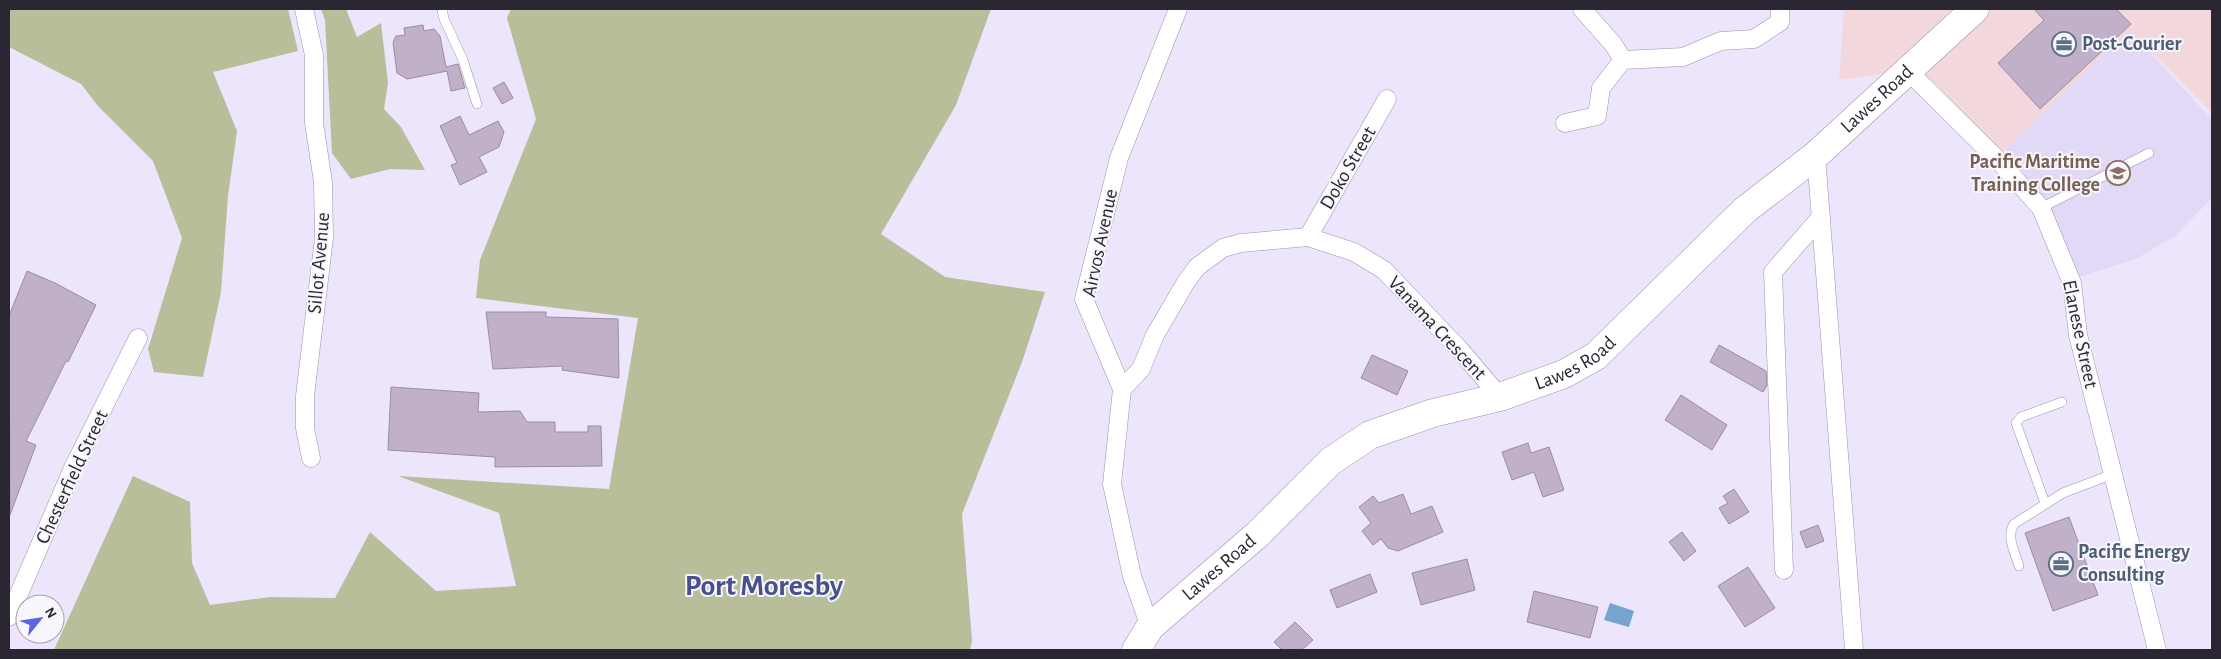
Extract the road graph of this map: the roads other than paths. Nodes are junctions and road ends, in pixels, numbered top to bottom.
1 (304, 9) edge
2 (442, 9) edge
3 (1178, 9) edge
4 (1582, 9) edge
5 (1780, 9) edge
6 (1975, 9) edge
7 (1623, 60) junction
8 (1907, 70) junction
9 (1387, 99) dead end
10 (477, 104) dead end
11 (1565, 123) dead end
12 (2149, 153) dead end
13 (1816, 155) junction
14 (2041, 208) junction
15 (1821, 217) junction
16 (1308, 237) junction
17 (138, 338) dead end
18 (1122, 389) junction
19 (1500, 397) junction
20 (2062, 402) dead end
21 (311, 458) dead end
22 (2113, 474) junction
23 (2045, 503) junction
24 (2019, 566) dead end
25 (1784, 570) dead end
26 (9, 617) edge
27 (1150, 627) junction
28 (1136, 650) edge
29 (1854, 650) edge
30 (2157, 650) edge

1 - 21 street, Sillot Avenue
2 - 10 lane
3 - 18 street, Airvos Avenue
4 - 7 street
5 - 7 street
6 - 8 main road, Lawes Road
7 - 11 street
8 - 13 main road, Lawes Road
8 - 14 street, Elanese Street
9 - 16 street, Doko Street
12 - 14 lane
13 - 15 street
13 - 19 main road, Lawes Road
14 - 22 street, Elanese Street
15 - 25 street
15 - 29 street
16 - 18 street, Vanama Crescent
16 - 19 street, Vanama Crescent
17 - 26 street, Chesterfield Street
18 - 27 street, Airvos Avenue
19 - 27 main road, Lawes Road
20 - 23 lane
22 - 23 lane
22 - 30 street, Elanese Street
23 - 24 lane
27 - 28 main road, Lawes Road

